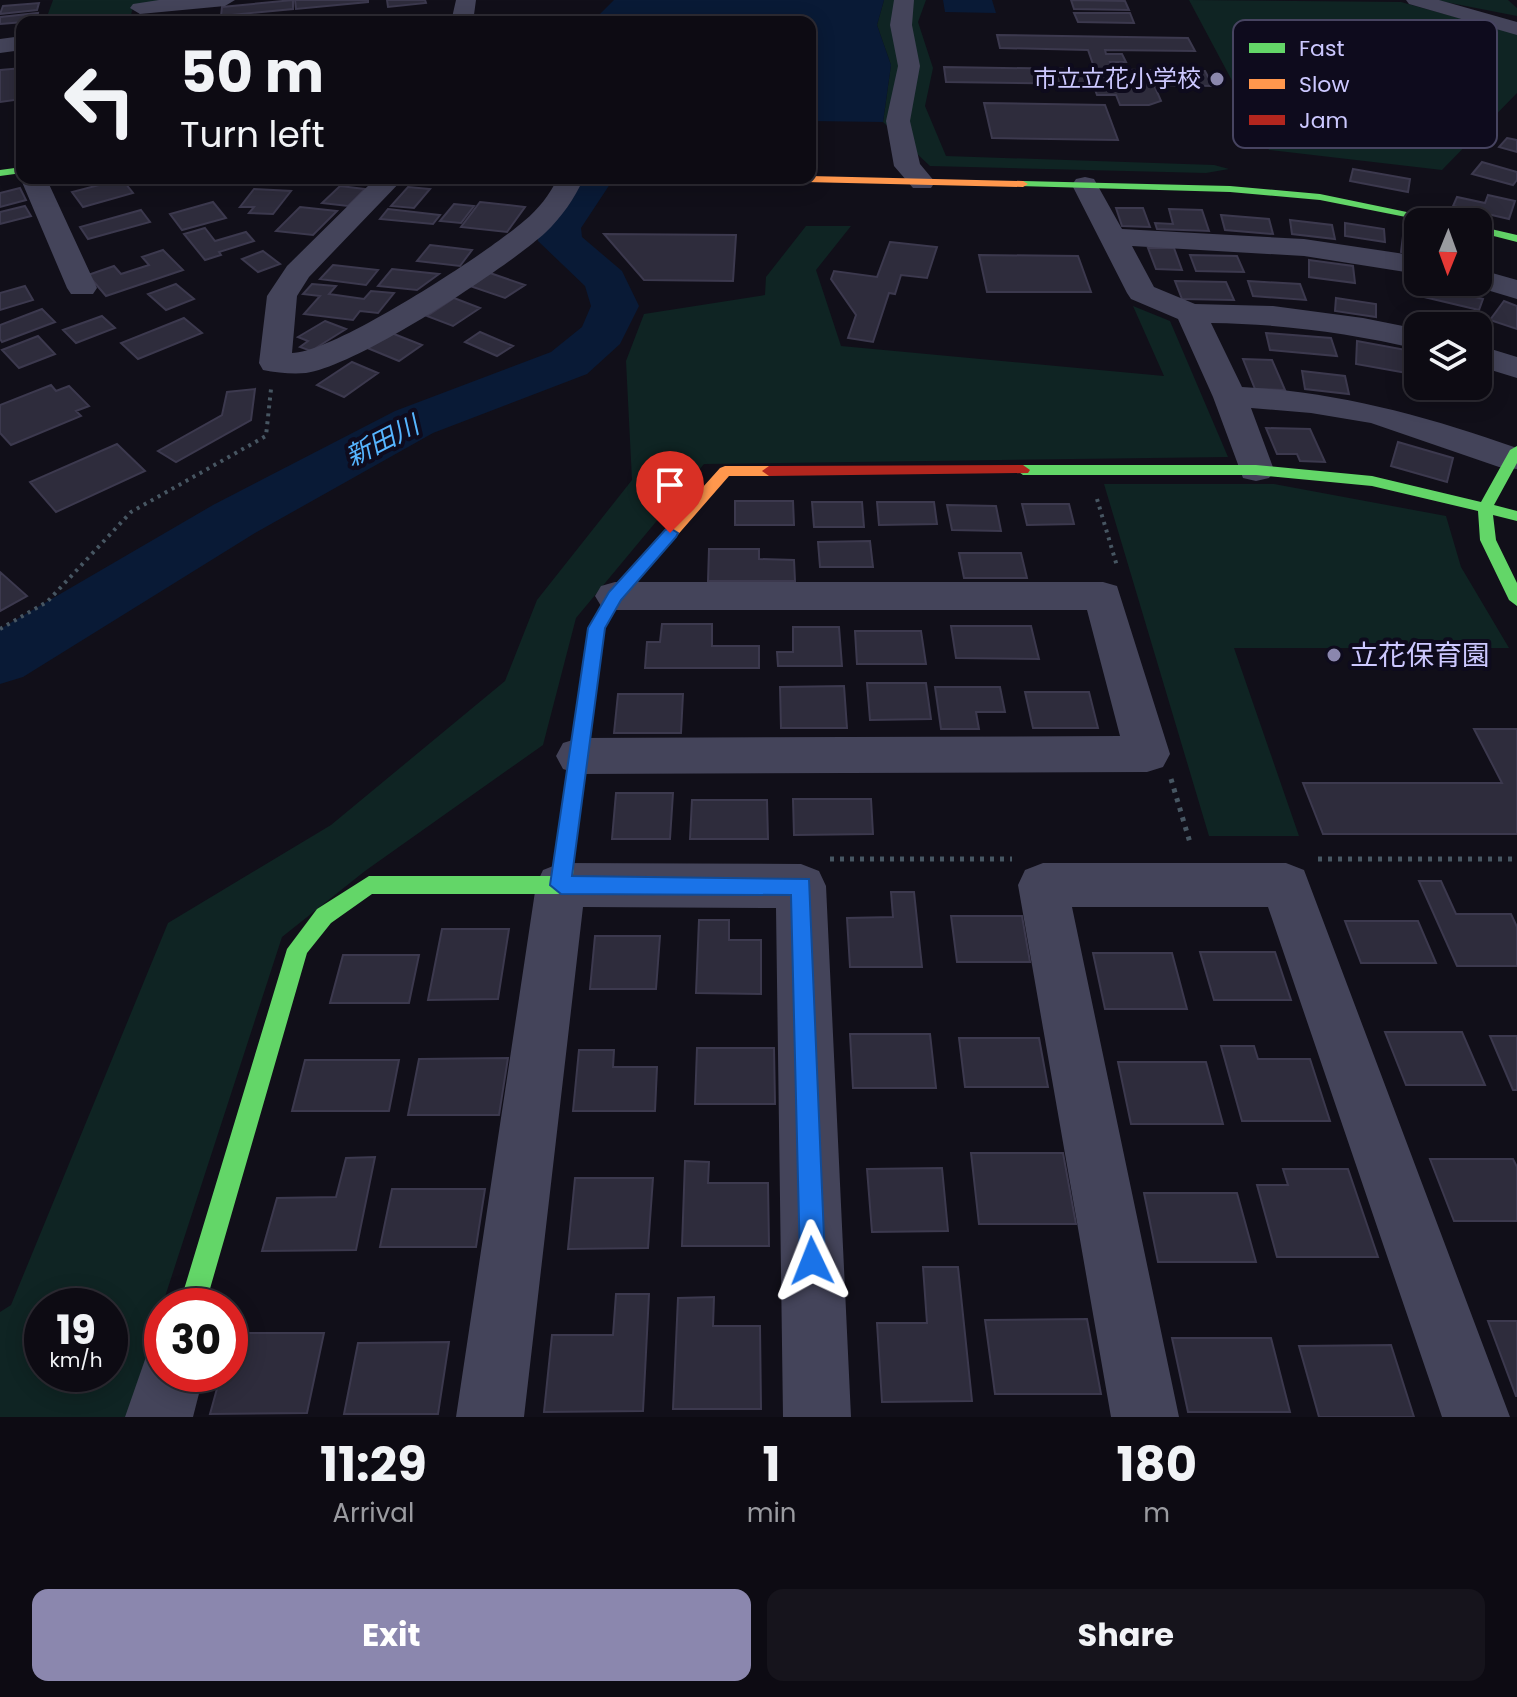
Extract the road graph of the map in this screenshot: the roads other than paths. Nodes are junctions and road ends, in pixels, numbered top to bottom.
1 (225, 0) edge
2 (904, 0) edge
3 (1416, 0) edge
4 (140, 10) edge
5 (1486, 20) edge
6 (1497, 23) edge
7 (1517, 29) edge
8 (816, 179) edge
9 (922, 182) junction
10 (36, 184) edge
11 (385, 184) edge
12 (569, 184) edge
13 (1085, 185) junction
14 (1404, 214) edge
15 (1492, 233) edge
16 (1112, 237) junction
17 (1517, 239) edge
18 (1404, 262) edge
19 (1492, 282) edge
20 (82, 288) dead end
21 (1517, 290) edge
22 (1191, 313) junction
23 (1404, 336) edge
24 (1492, 360) edge
25 (1517, 368) edge
26 (1230, 397) junction
27 (1514, 454) edge
28 (1256, 470) junction
29 (1485, 508) junction
30 (1517, 516) edge
31 (615, 596) junction
32 (1517, 600) edge
33 (579, 756) junction
34 (561, 885) junction
35 (197, 1288) edge
36 (166, 1392) edge
37 (159, 1417) edge
38 (490, 1417) edge
39 (817, 1417) edge
40 (1145, 1417) edge
41 (1476, 1417) edge

1 - 4 street
2 - 9 street
3 - 5 street
6 - 7 street
8 - 9 street
9 - 13 street
10 - 20 street
11 - 12 street
13 - 14 street
13 - 16 street
15 - 17 street
16 - 18 street
16 - 22 street
19 - 21 street
22 - 23 street
22 - 26 street
24 - 25 street
26 - 27 street
26 - 28 street
27 - 29 street
28 - 29 street
28 - 31 street
29 - 30 street
29 - 32 street
31 - 33 street
31 - 33 street
33 - 34 street
34 - 35 street
34 - 38 street
34 - 39 street
36 - 37 street
40 - 41 street

